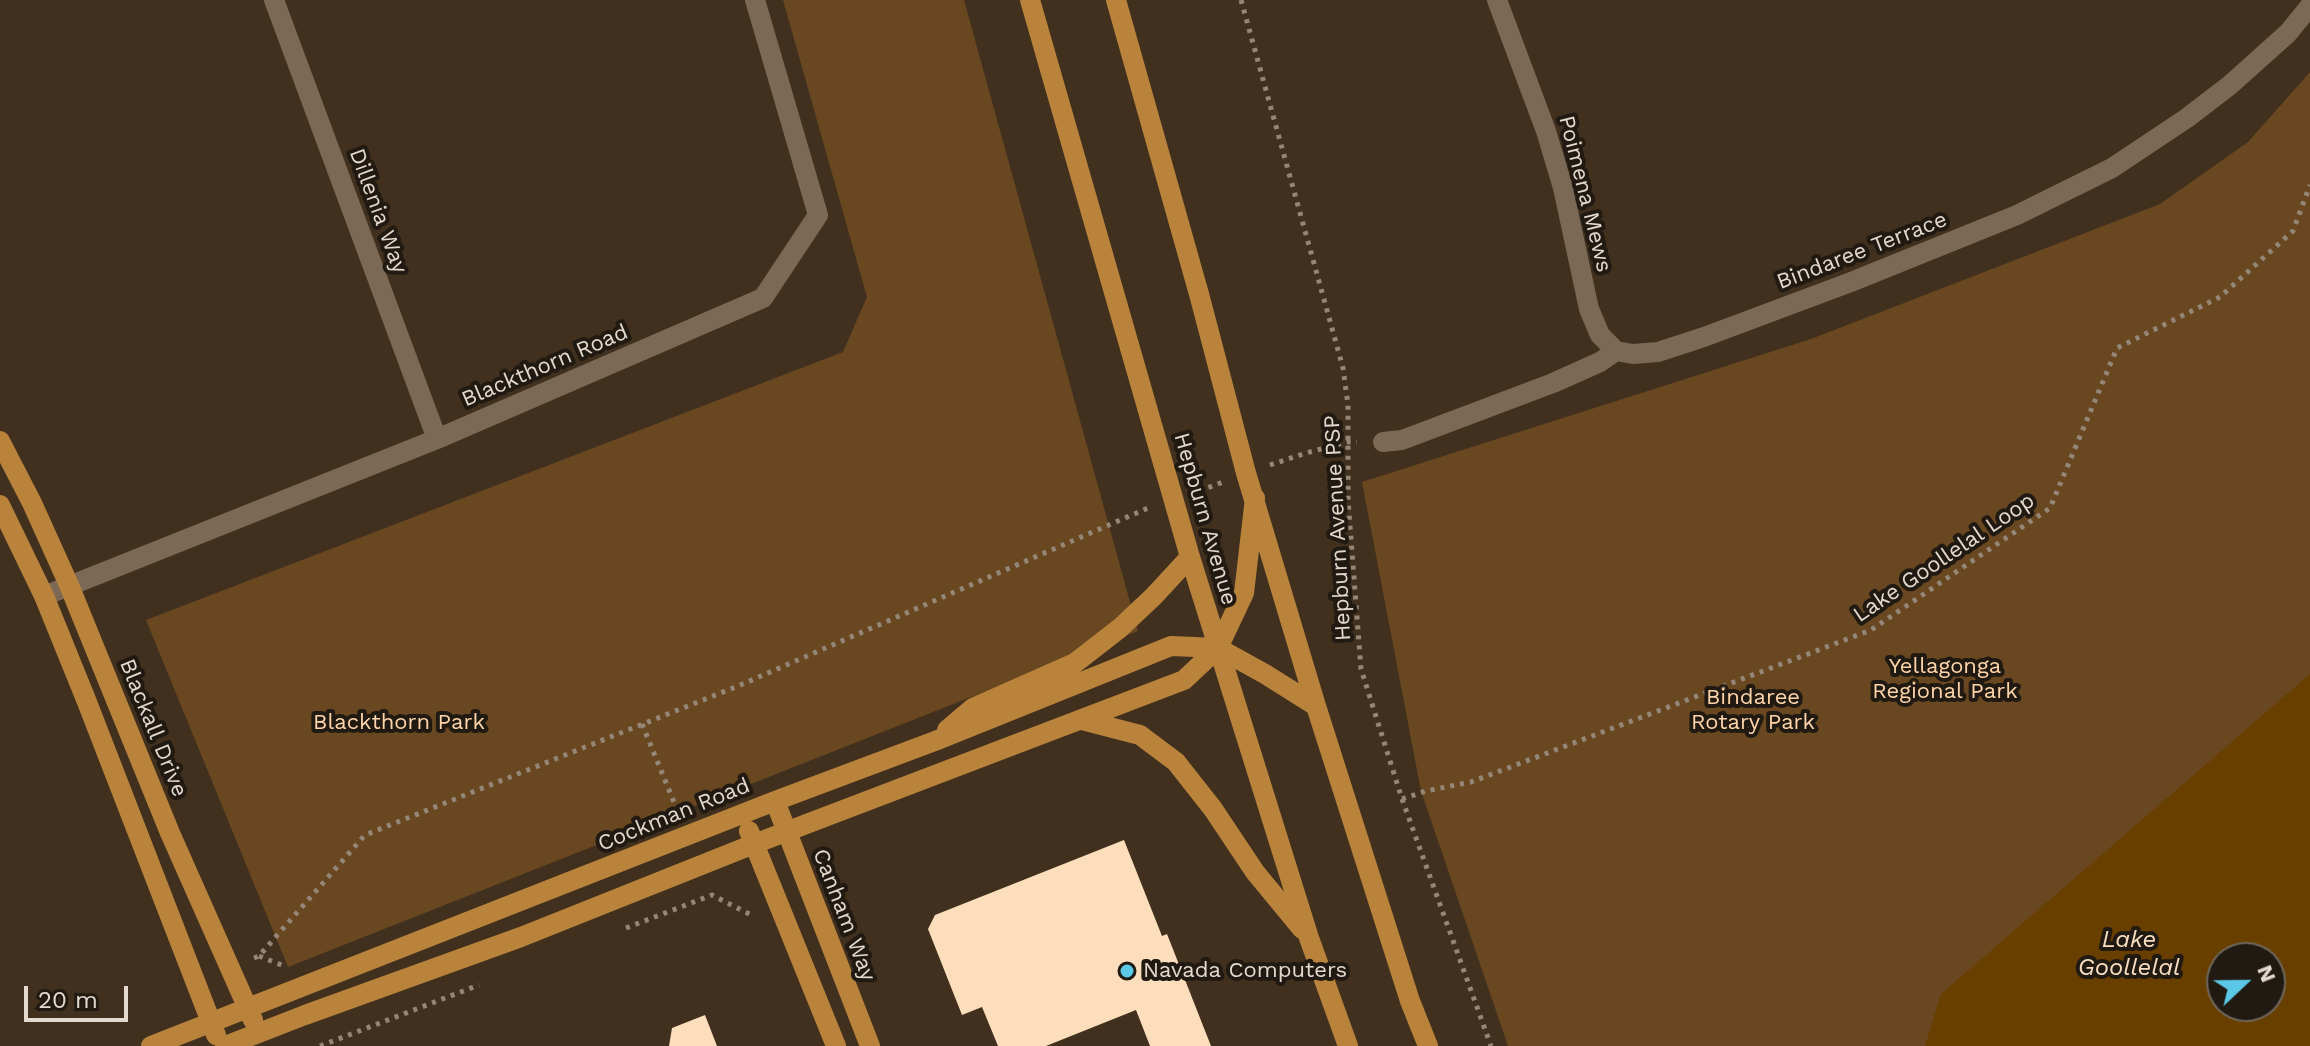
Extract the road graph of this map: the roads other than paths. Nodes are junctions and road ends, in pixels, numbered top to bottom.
1 (274, 0) edge
2 (755, 0) edge
3 (1030, 0) edge
4 (1116, 0) edge
5 (1497, 0) edge
6 (2310, 6) edge
7 (1616, 351) junction
8 (437, 439) junction
9 (0, 441) edge
10 (1383, 442) dead end
11 (1255, 498) junction
12 (0, 505) edge
13 (1190, 557) junction
14 (69, 585) junction
15 (44, 596) junction
16 (1218, 648) junction
17 (1316, 706) junction
18 (1082, 720) junction
19 (935, 741) junction
20 (775, 801) junction
21 (743, 814) junction
22 (786, 832) junction
23 (754, 844) junction
24 (1309, 938) junction
25 (249, 1008) junction
26 (212, 1023) junction
27 (258, 1034) junction
28 (151, 1046) edge
29 (223, 1046) edge
30 (836, 1046) edge
31 (870, 1046) edge
32 (1348, 1046) edge
33 (1428, 1046) edge

1 - 8 street, Dillenia Way
2 - 8 street, Blackthorn Road
3 - 13 main road, Hepburn Avenue
4 - 11 main road
5 - 7 street, Poimena Mews
6 - 7 street, Bindaree Terrace
7 - 10 street
8 - 14 street, Blackthorn Road
9 - 14 main road, Blackall Drive
11 - 16 main road
11 - 17 main road
12 - 15 main road
13 - 16 main road, Hepburn Avenue
13 - 19 main road
14 - 15 street, Blackthorn Road
14 - 25 main road, Blackall Drive
15 - 26 main road
16 - 17 main road, Cockman Road
16 - 18 main road
16 - 19 main road, Cockman Road
16 - 24 main road, Hepburn Avenue
17 - 33 main road
18 - 22 main road
18 - 24 main road
19 - 20 main road, Cockman Road
20 - 21 main road, Cockman Road
20 - 22 main road, Canham Way
21 - 23 main road
21 - 25 main road, Cockman Road
22 - 23 main road
22 - 31 main road, Canham Way
23 - 27 main road
23 - 30 main road
24 - 32 main road, Hepburn Avenue
25 - 26 main road, Cockman Road
25 - 27 main road, Blackall Drive
26 - 28 main road, Cockman Road
26 - 29 main road
27 - 29 main road

